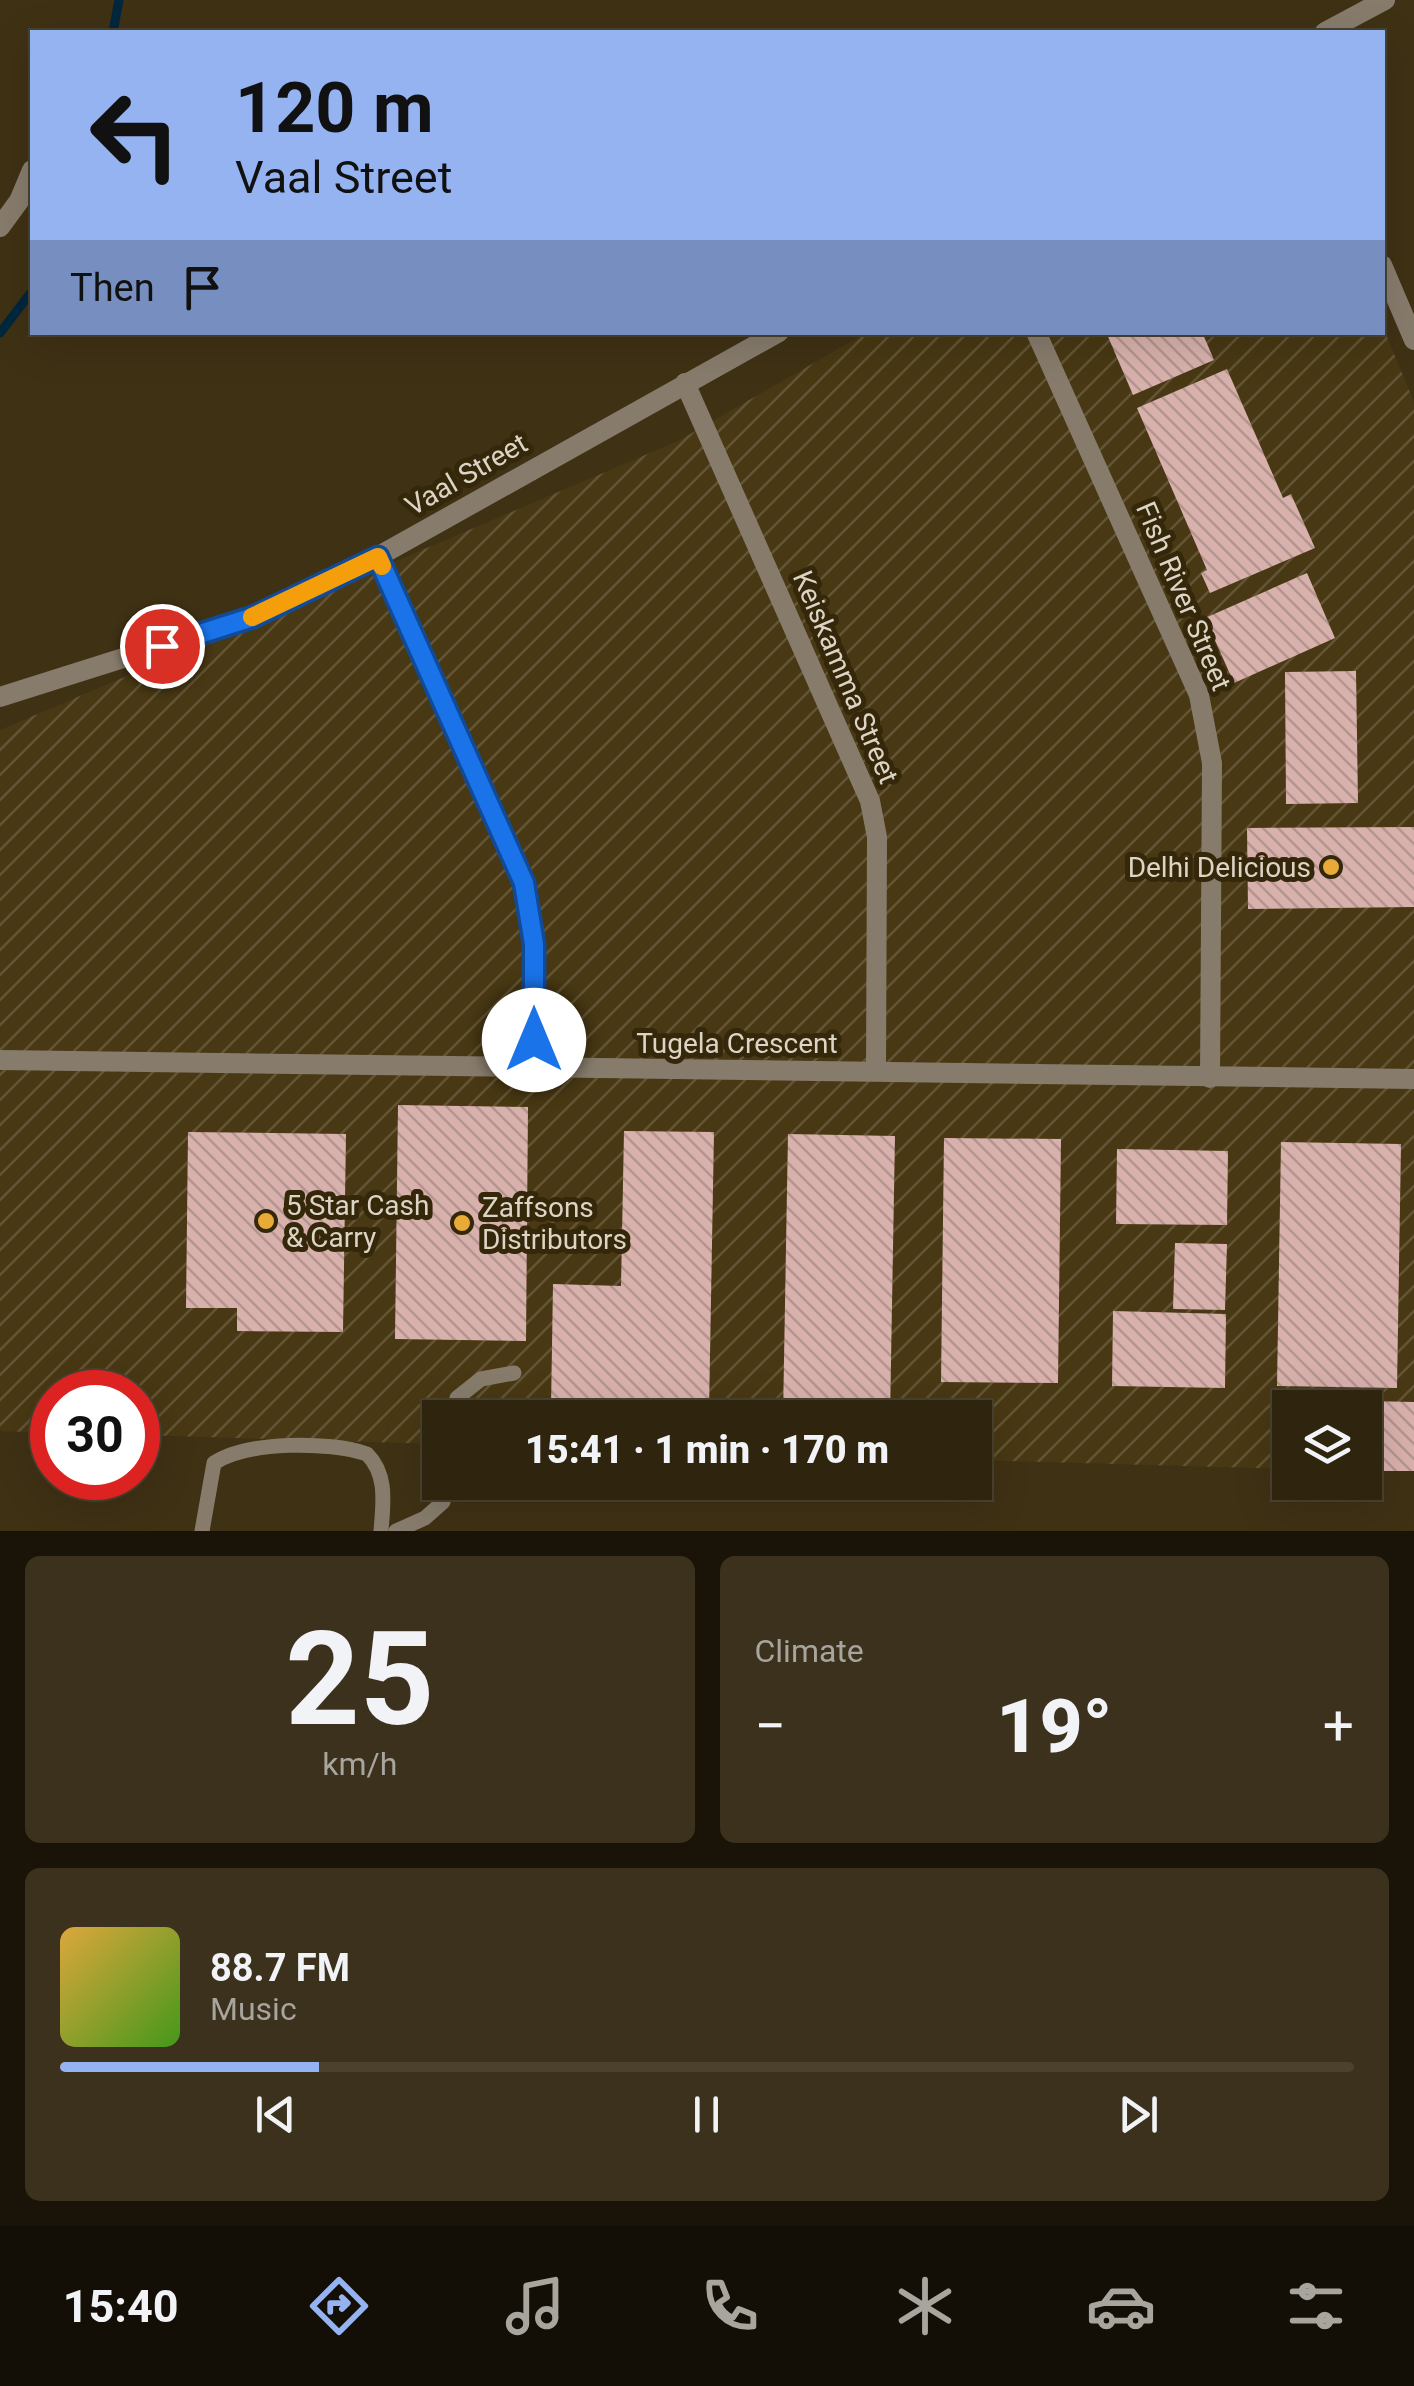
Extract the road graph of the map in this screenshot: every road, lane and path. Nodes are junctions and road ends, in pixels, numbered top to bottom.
1 (1385, 0) edge
2 (1329, 30) edge
3 (30, 175) edge
4 (0, 227) edge
5 (1385, 273) edge
6 (773, 335) edge
7 (1037, 335) edge
8 (1414, 340) edge
9 (684, 383) junction
10 (378, 557) junction
11 (0, 697) edge
12 (0, 1060) edge
13 (534, 1070) junction
14 (876, 1071) junction
15 (1210, 1078) junction
16 (1414, 1079) edge
17 (514, 1374) dead end
18 (456, 1400) edge
19 (444, 1500) edge
20 (202, 1531) edge
21 (380, 1531) edge
22 (396, 1531) edge

1 - 2 street
3 - 4 street
5 - 8 street
6 - 9 street, Vaal Street
7 - 15 street, Fish River Street
9 - 10 street, Vaal Street
9 - 14 street, Keiskamma Street
10 - 11 street, Vaal Street
10 - 13 street
12 - 13 street, Tugela Crescent
13 - 14 street, Tugela Crescent
14 - 15 street, Tugela Crescent
15 - 16 street, Tugela Crescent
17 - 18 lane
19 - 22 lane
20 - 21 lane

